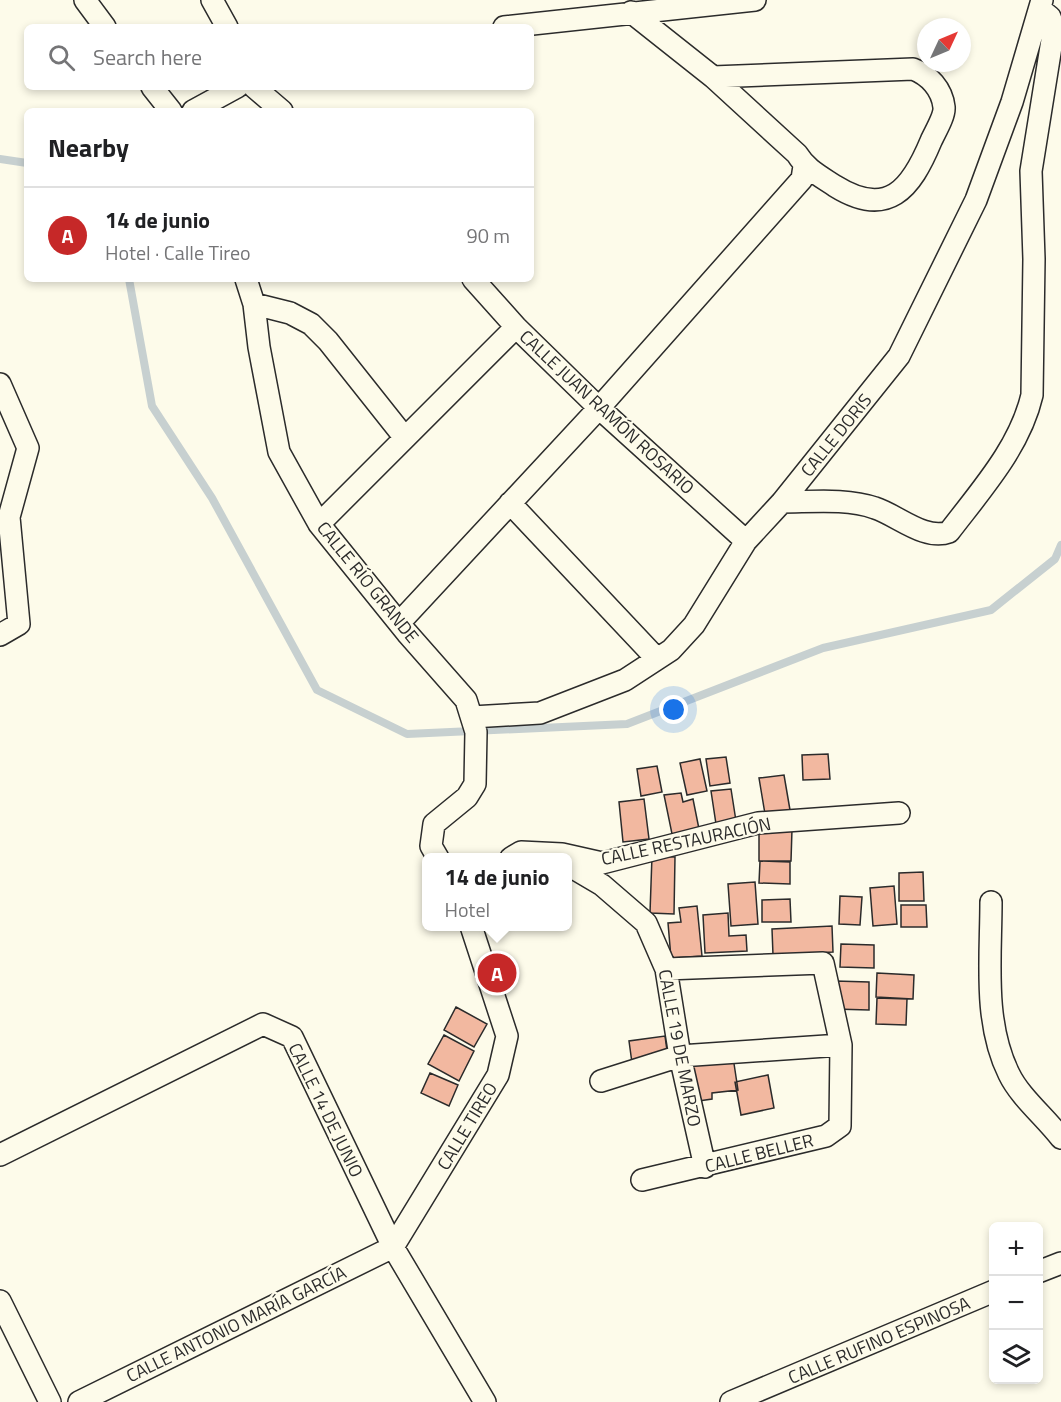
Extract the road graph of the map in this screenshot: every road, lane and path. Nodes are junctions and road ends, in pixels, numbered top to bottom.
1 (85, 0) edge
2 (212, 0) edge
3 (755, 0) edge
4 (1041, 5) edge
5 (631, 12) junction
6 (103, 24) edge
7 (225, 24) edge
8 (529, 24) edge
9 (713, 77) junction
10 (154, 90) edge
11 (232, 90) edge
12 (258, 90) edge
13 (169, 108) edge
14 (198, 108) edge
15 (278, 108) edge
16 (804, 166) junction
17 (247, 282) edge
18 (475, 282) edge
19 (254, 304) junction
20 (516, 327) junction
21 (0, 384) edge
22 (599, 408) junction
23 (5, 410) edge
24 (405, 438) junction
25 (782, 501) junction
26 (510, 503) junction
27 (4, 519) edge
28 (319, 524) junction
29 (746, 541) junction
30 (7, 576) edge
31 (399, 623) junction
32 (0, 635) edge
33 (657, 659) junction
34 (472, 717) junction
35 (899, 813) dead end
36 (435, 853) edge
37 (572, 859) edge
38 (572, 868) edge
39 (991, 902) dead end
40 (472, 931) edge
41 (666, 969) junction
42 (841, 1045) junction
43 (680, 1056) junction
44 (601, 1081) dead end
45 (1061, 1138) edge
46 (0, 1155) edge
47 (705, 1167) junction
48 (642, 1180) dead end
49 (393, 1247) junction
50 (1061, 1263) edge
51 (1043, 1270) edge
52 (989, 1293) edge
53 (0, 1301) edge
54 (50, 1402) edge
55 (79, 1402) edge
56 (485, 1402) edge
57 (730, 1402) edge

1 - 6 street
2 - 7 street
3 - 5 street
4 - 25 street, CALLE DORIS
4 - 25 street
5 - 8 street
5 - 9 street
9 - 16 street
9 - 16 street
10 - 13 street
11 - 14 street
12 - 15 street
16 - 22 street
17 - 19 street, CALLE RÍO GRANDE
18 - 20 street, CALLE JUAN RAMÓN ROSARIO
19 - 24 street
19 - 28 street, CALLE RÍO GRANDE
20 - 22 street, CALLE JUAN RAMÓN ROSARIO
20 - 24 street
21 - 23 street
22 - 26 street
22 - 29 street, CALLE JUAN RAMÓN ROSARIO
23 - 27 street
24 - 28 street
25 - 29 street, CALLE DORIS
26 - 31 street
26 - 33 street
27 - 30 street
28 - 31 street, CALLE RÍO GRANDE
29 - 33 street, CALLE DORIS
30 - 32 street
31 - 34 street, CALLE RÍO GRANDE
33 - 34 street, CALLE DORIS
34 - 36 street, CALLE RÍO GRANDE
35 - 37 street, CALLE RESTAURACIÓN
38 - 41 street, CALLE 19 DE MARZO
39 - 45 street
40 - 49 street, CALLE TIREO
41 - 42 street, CALLE BELLER
41 - 43 street, CALLE 19 DE MARZO
42 - 43 street
42 - 47 street, CALLE BELLER
43 - 44 street
43 - 47 street, CALLE 19 DE MARZO
46 - 49 street, CALLE 14 DE JUNIO
47 - 48 street, CALLE BELLER
49 - 55 street, CALLE ANTONIO MARÍA GARCÍA
49 - 56 street, CALLE 14 DE JUNIO
50 - 51 street
52 - 57 street, CALLE RUFINO ESPINOSA
53 - 54 street

